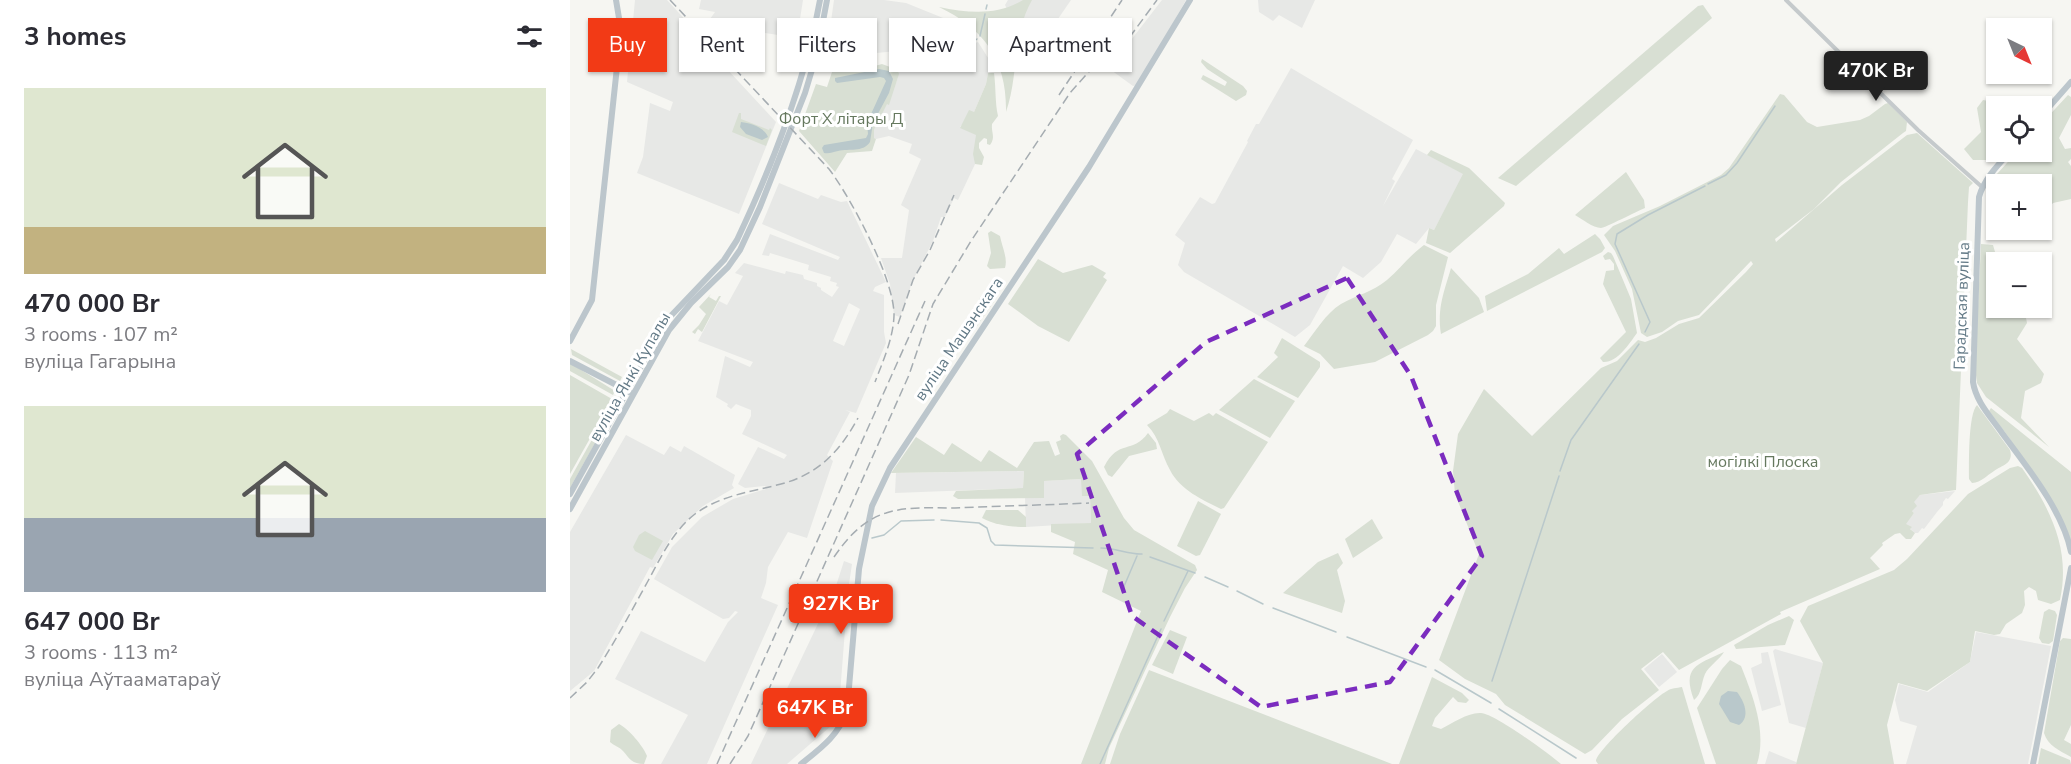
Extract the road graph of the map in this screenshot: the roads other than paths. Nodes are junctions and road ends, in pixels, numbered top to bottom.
1 (616, 0) edge
2 (820, 0) edge
3 (827, 0) edge
4 (1190, 0) edge
5 (1786, 0) edge
6 (818, 18) edge
7 (822, 18) edge
8 (809, 72) edge
9 (2071, 82) edge
10 (2052, 104) edge
11 (2002, 162) edge
12 (1982, 187) junction
13 (570, 341) edge
14 (570, 361) edge
15 (630, 392) junction
16 (570, 494) edge
17 (570, 509) edge
18 (2071, 552) edge
19 (2071, 568) edge
20 (801, 764) edge
21 (2033, 764) edge

1 - 13 main road
2 - 6 main road, вуліца Янкі Купалы
3 - 7 main road, вуліца Янкі Купалы
4 - 20 main road, вуліца Машэнскага
5 - 12 street
8 - 15 main road, вуліца Янкі Купалы
9 - 10 main road
11 - 12 main road
12 - 18 main road, Гарадская вуліца
14 - 15 main road
15 - 16 main road, вуліца Янкі Купалы
15 - 17 main road, вуліца Янкі Купалы
19 - 21 main road

